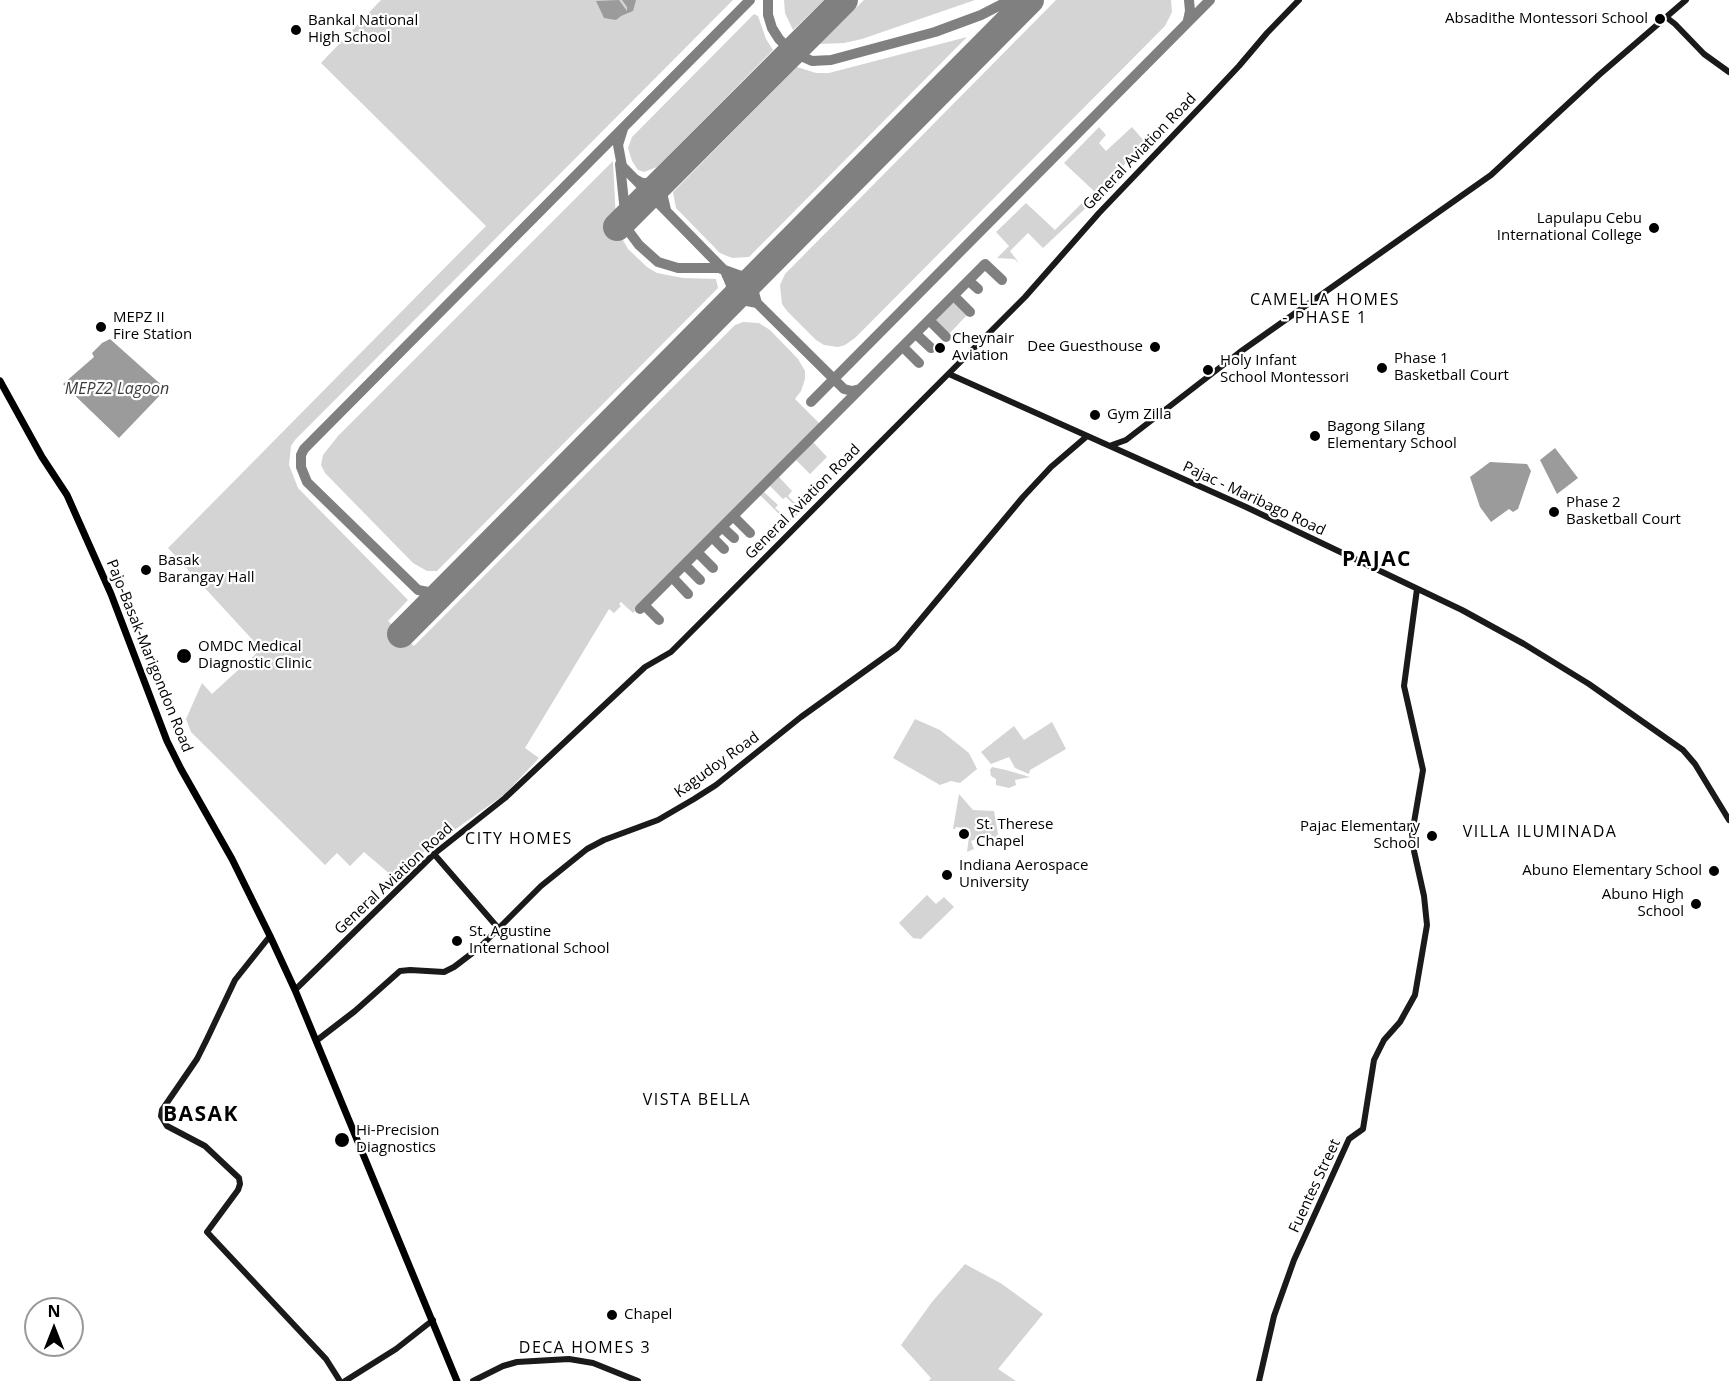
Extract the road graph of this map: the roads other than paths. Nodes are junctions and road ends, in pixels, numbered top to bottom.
1 (1299, 0) edge
2 (1686, 0) edge
3 (1672, 12) junction
4 (1666, 17) junction
5 (1676, 24) junction
6 (1729, 72) edge
7 (949, 374) junction
8 (0, 381) edge
9 (0, 390) edge
10 (1086, 437) junction
11 (1126, 440) junction
12 (35, 444) junction
13 (1112, 445) junction
14 (1125, 451) junction
15 (1417, 589) junction
16 (1729, 820) edge
17 (434, 854) junction
18 (499, 928) junction
19 (270, 936) junction
20 (295, 990) junction
21 (316, 1041) junction
22 (433, 1320) junction
23 (340, 1381) edge
24 (345, 1381) edge
25 (459, 1381) edge
26 (473, 1381) edge
27 (638, 1381) edge
28 (1259, 1381) edge

1 - 7 street, General Aviation Road
2 - 3 street
3 - 4 street
3 - 5 street
4 - 5 street
4 - 11 street
5 - 6 street
7 - 10 street, Pajac - Maribago Road
7 - 17 street, General Aviation Road
8 - 12 main road, Pajo-Basak-Marigondon Road
9 - 12 main road, Pajo-Basak-Marigondon Road
10 - 13 street, Pajac - Maribago Road
10 - 18 street, Kagudoy Road
11 - 13 street
11 - 14 street
12 - 19 main road, Pajo-Basak-Marigondon Road
13 - 14 street, Pajac - Maribago Road
14 - 15 street, Pajac - Maribago Road
15 - 16 street, Pajac - Maribago Road
15 - 28 street, Fuentes Street
17 - 18 street
17 - 20 street, General Aviation Road
18 - 21 street, Kagudoy Road
19 - 20 main road, Pajo-Basak-Marigondon Road
19 - 23 street
20 - 21 main road, Pajo-Basak-Marigondon Road
21 - 22 main road, Pajo-Basak-Marigondon Road
22 - 24 street
22 - 25 main road, Pajo-Basak-Marigondon Road
26 - 27 street

